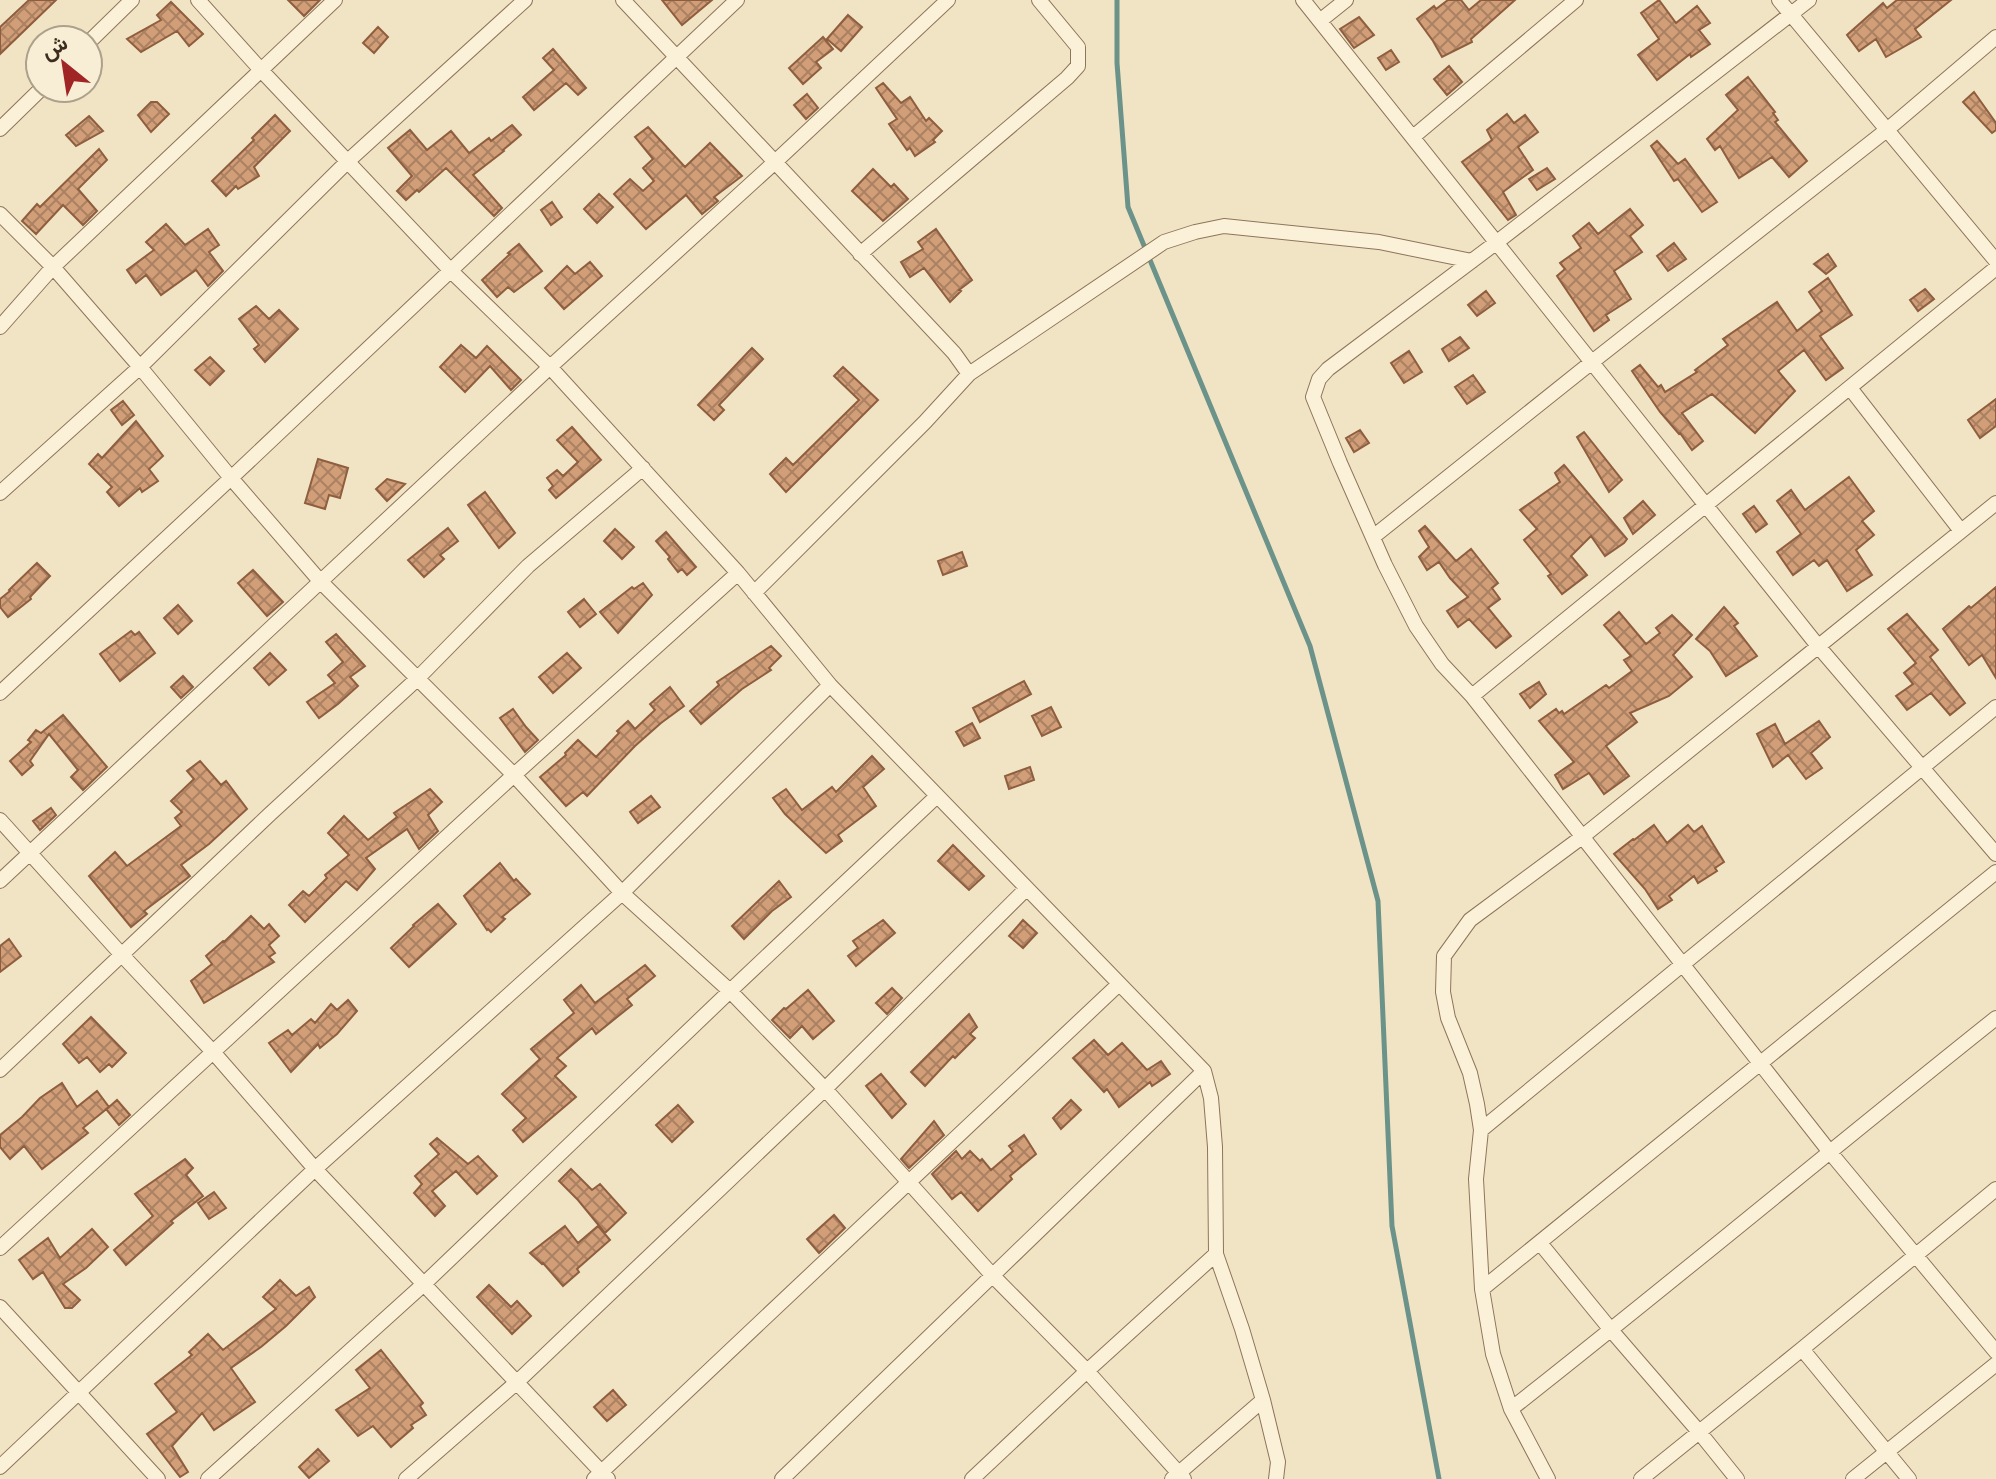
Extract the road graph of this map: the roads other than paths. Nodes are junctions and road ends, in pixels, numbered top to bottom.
1 (132, 0) edge
2 (198, 0) edge
3 (335, 0) edge
4 (525, 0) edge
5 (623, 0) edge
6 (737, 0) edge
7 (948, 0) edge
8 (1039, 0) edge
9 (1303, 0) edge
10 (1346, 0) edge
11 (1576, 0) edge
12 (1779, 0) edge
13 (1809, 0) edge
14 (1792, 15) junction
15 (1321, 20) junction
16 (104, 27) edge
17 (1996, 37) edge
18 (676, 57) junction
19 (260, 69) junction
20 (26, 104) edge
21 (0, 129) edge
22 (1888, 129) junction
23 (1413, 137) junction
24 (348, 161) junction
25 (775, 162) junction
26 (0, 214) edge
27 (1497, 242) junction
28 (860, 254) junction
29 (1472, 261) junction
30 (1996, 261) edge
31 (53, 267) junction
32 (1996, 268) edge
33 (451, 271) junction
34 (0, 327) edge
35 (1592, 362) junction
36 (140, 367) junction
37 (550, 367) junction
38 (969, 374) junction
39 (1850, 388) junction
40 (643, 468) junction
41 (231, 478) junction
42 (0, 493) edge
43 (1996, 503) edge
44 (1706, 506) junction
45 (1961, 531) junction
46 (1373, 537) junction
47 (738, 573) junction
48 (320, 581) junction
49 (754, 593) junction
50 (1818, 646) junction
51 (417, 679) junction
52 (830, 685) junction
53 (0, 693) edge
54 (1472, 696) junction
55 (1996, 707) edge
56 (1923, 767) junction
57 (514, 775) junction
58 (937, 796) junction
59 (0, 820) edge
60 (1582, 837) junction
61 (30, 853) junction
62 (1996, 854) edge
63 (1996, 872) edge
64 (0, 881) edge
65 (1026, 889) junction
66 (622, 893) junction
67 (121, 954) junction
68 (1683, 965) junction
69 (1119, 984) junction
70 (730, 991) junction
71 (1996, 1018) edge
72 (214, 1053) junction
73 (1760, 1064) junction
74 (0, 1070) edge
75 (1204, 1071) junction
76 (825, 1089) junction
77 (1481, 1130) junction
78 (1829, 1151) junction
79 (315, 1169) junction
80 (908, 1183) junction
81 (1996, 1189) edge
82 (1540, 1243) junction
83 (0, 1248) edge
84 (1216, 1254) junction
85 (1917, 1255) junction
86 (993, 1276) junction
87 (425, 1283) junction
88 (1482, 1289) junction
89 (0, 1307) edge
90 (1611, 1330) junction
91 (1802, 1349) junction
92 (1996, 1352) edge
93 (1996, 1364) edge
94 (1087, 1371) junction
95 (516, 1383) junction
96 (79, 1393) junction
97 (1263, 1400) junction
98 (1511, 1409) junction
99 (1700, 1433) junction
100 (1887, 1451) junction
101 (0, 1467) edge
102 (601, 1477) edge
103 (1178, 1477) edge
104 (158, 1479) edge
105 (208, 1479) edge
106 (406, 1479) edge
107 (782, 1479) edge
108 (972, 1479) edge
109 (1276, 1479) edge
110 (1548, 1479) edge
111 (1641, 1479) edge
112 (1737, 1479) edge
113 (1853, 1479) edge
114 (1909, 1479) edge

1 - 16 street
2 - 19 street
3 - 19 street
4 - 24 street
5 - 18 street
6 - 18 street
7 - 25 street
8 - 28 street
9 - 15 street
10 - 15 street
11 - 23 street
12 - 14 street
13 - 14 street
14 - 22 street
14 - 27 street
15 - 23 street
17 - 22 street
18 - 25 street
18 - 33 street
19 - 24 street
19 - 31 street
20 - 21 street
22 - 30 street
22 - 35 street
23 - 27 street
24 - 33 street
24 - 36 street
25 - 28 street
25 - 37 street
26 - 31 street
27 - 29 street
27 - 35 street
28 - 38 street
29 - 38 street
29 - 46 street
31 - 34 street
31 - 36 street
32 - 39 street
33 - 37 street
33 - 41 street
35 - 44 street
35 - 46 street
36 - 41 street
36 - 42 street
37 - 40 street
37 - 48 street
38 - 49 street
39 - 44 street
39 - 45 street
40 - 47 street
40 - 51 street
41 - 48 street
41 - 53 street
43 - 45 street
44 - 50 street
44 - 54 street
45 - 50 street
46 - 54 street
47 - 49 street
47 - 57 street
48 - 51 street
48 - 61 street
49 - 52 street
50 - 56 street
50 - 60 street
51 - 57 street
51 - 67 street
52 - 58 street
52 - 66 street
54 - 60 street
55 - 56 street
56 - 62 street
56 - 68 street
57 - 66 street
57 - 72 street
58 - 65 street
58 - 70 street
59 - 61 street
60 - 68 street
60 - 77 street
61 - 64 street
61 - 67 street
63 - 73 street
65 - 69 street
65 - 76 street
66 - 70 street
66 - 79 street
67 - 72 street
67 - 74 street
68 - 73 street
68 - 77 street
69 - 75 street
69 - 80 street
70 - 76 street
70 - 87 street
71 - 78 street
72 - 79 street
72 - 83 street
73 - 78 street
73 - 82 street
75 - 84 street
75 - 86 street
76 - 80 street
76 - 95 street
77 - 88 street
78 - 85 street
78 - 90 street
79 - 87 street
79 - 96 street
80 - 86 street
80 - 102 street
81 - 85 street
82 - 88 street
82 - 90 street
84 - 94 street
84 - 97 street
85 - 91 street
85 - 92 street
86 - 94 street
86 - 107 street
87 - 95 street
87 - 105 street
88 - 98 street
89 - 96 street
90 - 98 street
90 - 99 street
91 - 99 street
91 - 100 street
93 - 100 street
94 - 103 street
94 - 108 street
95 - 102 street
95 - 106 street
96 - 101 street
96 - 104 street
97 - 103 street
97 - 109 street
98 - 110 street
99 - 111 street
99 - 112 street
100 - 113 street
100 - 114 street

